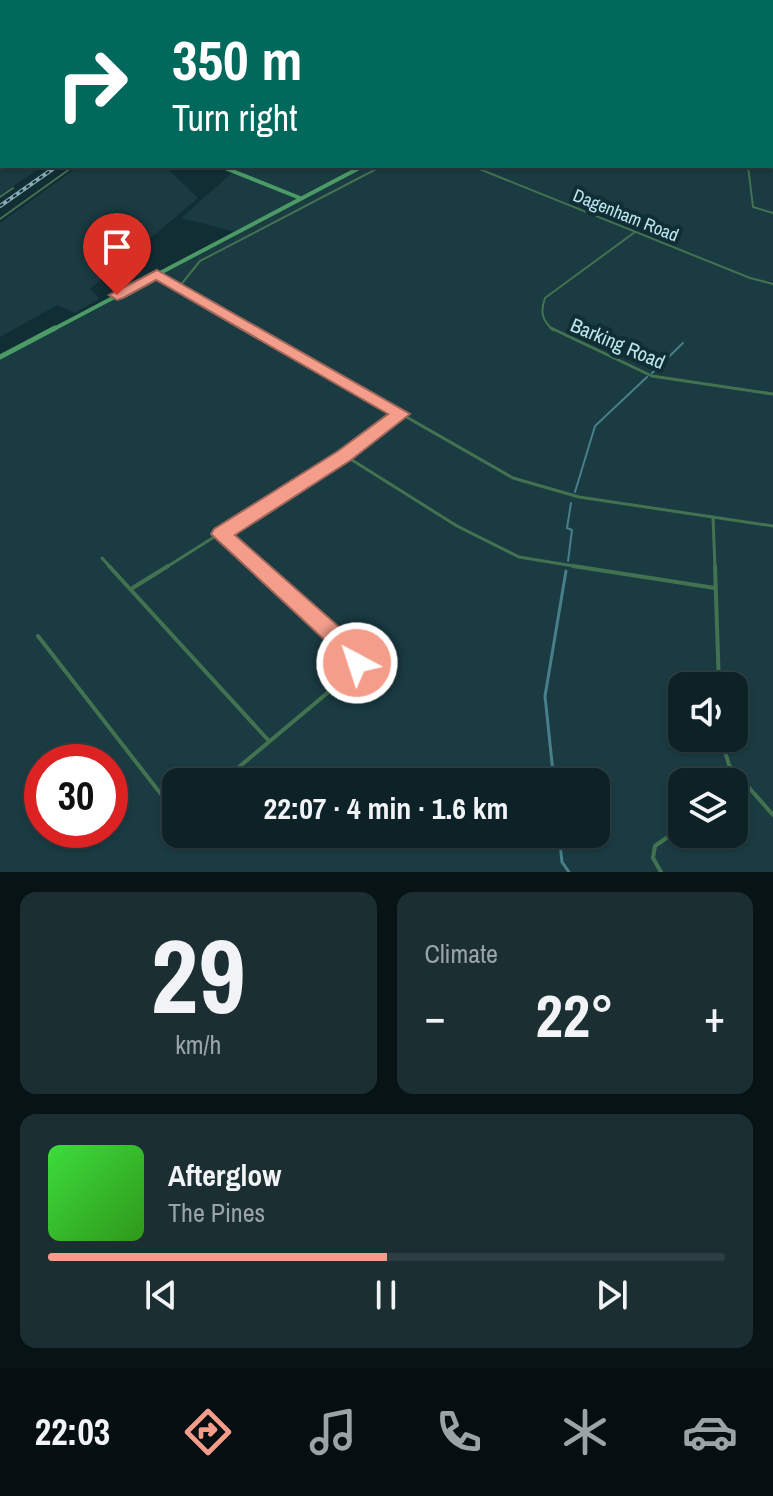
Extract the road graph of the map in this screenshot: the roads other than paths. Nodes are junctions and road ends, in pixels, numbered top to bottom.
1 (71, 168) edge
2 (225, 168) edge
3 (359, 168) edge
4 (378, 168) edge
5 (477, 168) edge
6 (748, 168) edge
7 (13, 188) dead end
8 (315, 191) junction
9 (291, 194) junction
10 (0, 197) edge
11 (301, 198) junction
12 (289, 205) junction
13 (773, 213) edge
14 (0, 219) edge
15 (635, 232) junction
16 (157, 274) junction
17 (773, 284) edge
18 (179, 287) junction
19 (0, 357) edge
20 (773, 394) edge
21 (401, 414) junction
22 (344, 455) junction
23 (713, 517) junction
24 (773, 526) edge
25 (221, 534) junction
26 (102, 558) dead end
27 (715, 588) junction
28 (131, 589) junction
29 (38, 636) dead end
30 (718, 672) edge
31 (269, 742) junction
32 (238, 768) edge
33 (748, 788) edge
34 (162, 795) edge
35 (773, 815) edge
36 (668, 837) edge
37 (661, 872) edge

1 - 14 street
2 - 9 street
3 - 8 street
4 - 18 street
5 - 15 street, Dagenham Road
6 - 13 street
7 - 10 street
8 - 9 street
8 - 11 street
9 - 11 street
9 - 12 street
11 - 12 street
12 - 16 street
15 - 17 street, Dagenham Road
15 - 20 street, Barking Road
16 - 18 street
16 - 19 street
18 - 21 street
21 - 22 street
21 - 23 street
22 - 25 street
22 - 27 street
23 - 24 street
23 - 27 street
25 - 28 street
25 - 31 street
26 - 28 street
27 - 30 street
28 - 31 street
29 - 34 street
31 - 32 street
33 - 35 street
36 - 37 street

